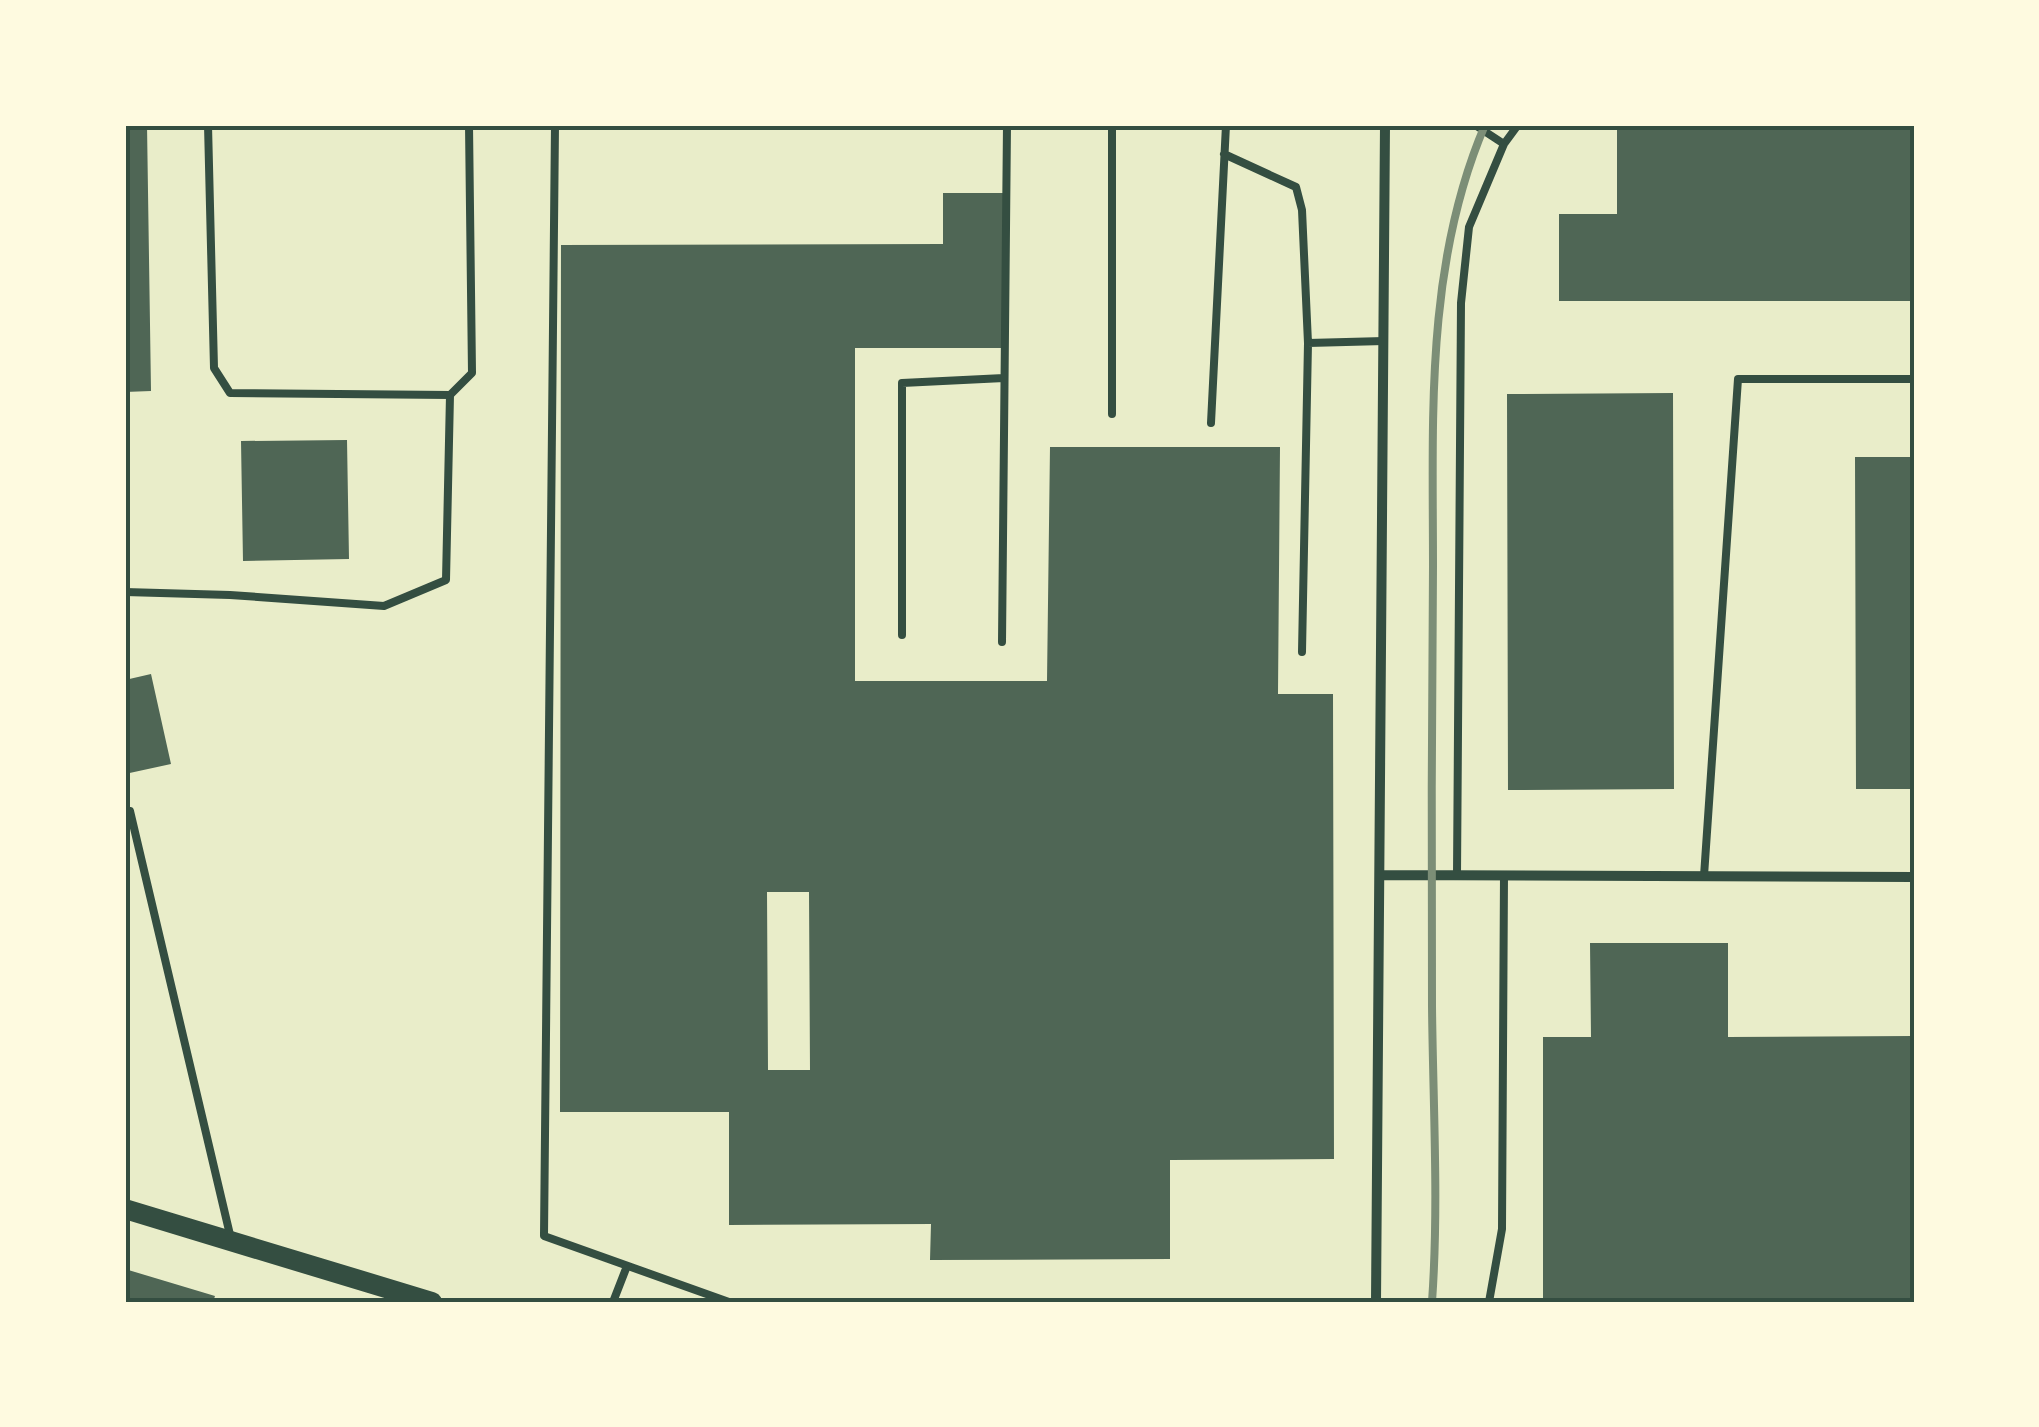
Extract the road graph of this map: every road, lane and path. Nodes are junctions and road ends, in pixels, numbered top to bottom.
1 (208, 125) edge
2 (469, 125) edge
3 (555, 125) edge
4 (1007, 125) edge
5 (1112, 125) edge
6 (1226, 125) edge
7 (1384, 125) edge
8 (1475, 125) edge
9 (1518, 125) edge
10 (1504, 144) junction
11 (1224, 154) junction
12 (1385, 341) junction
13 (1308, 343) junction
14 (1004, 378) junction
15 (1914, 379) edge
16 (450, 395) junction
17 (1112, 414) dead end
18 (1211, 423) dead end
19 (125, 592) edge
20 (902, 635) dead end
21 (1002, 642) dead end
22 (1302, 652) dead end
23 (130, 811) dead end
24 (1382, 875) junction
25 (1457, 875) junction
26 (1504, 875) junction
27 (1704, 876) junction
28 (1914, 877) edge
29 (125, 1209) edge
30 (230, 1239) junction
31 (628, 1266) junction
32 (432, 1302) edge
33 (613, 1302) edge
34 (729, 1302) edge
35 (1376, 1302) edge
36 (1490, 1302) edge

1 - 16 lane
2 - 16 lane
3 - 31 lane
4 - 14 lane
5 - 17 lane
6 - 11 lane
7 - 12 street
8 - 10 lane
9 - 10 lane
10 - 25 lane
11 - 13 lane
11 - 18 lane
12 - 13 lane
12 - 24 street
13 - 22 lane
14 - 20 lane
14 - 21 lane
15 - 27 lane
16 - 19 lane
23 - 30 lane
24 - 25 street
24 - 35 street
25 - 26 street
26 - 27 street
26 - 36 lane
27 - 28 street
29 - 30 main road
30 - 32 main road
31 - 33 lane
31 - 34 lane

